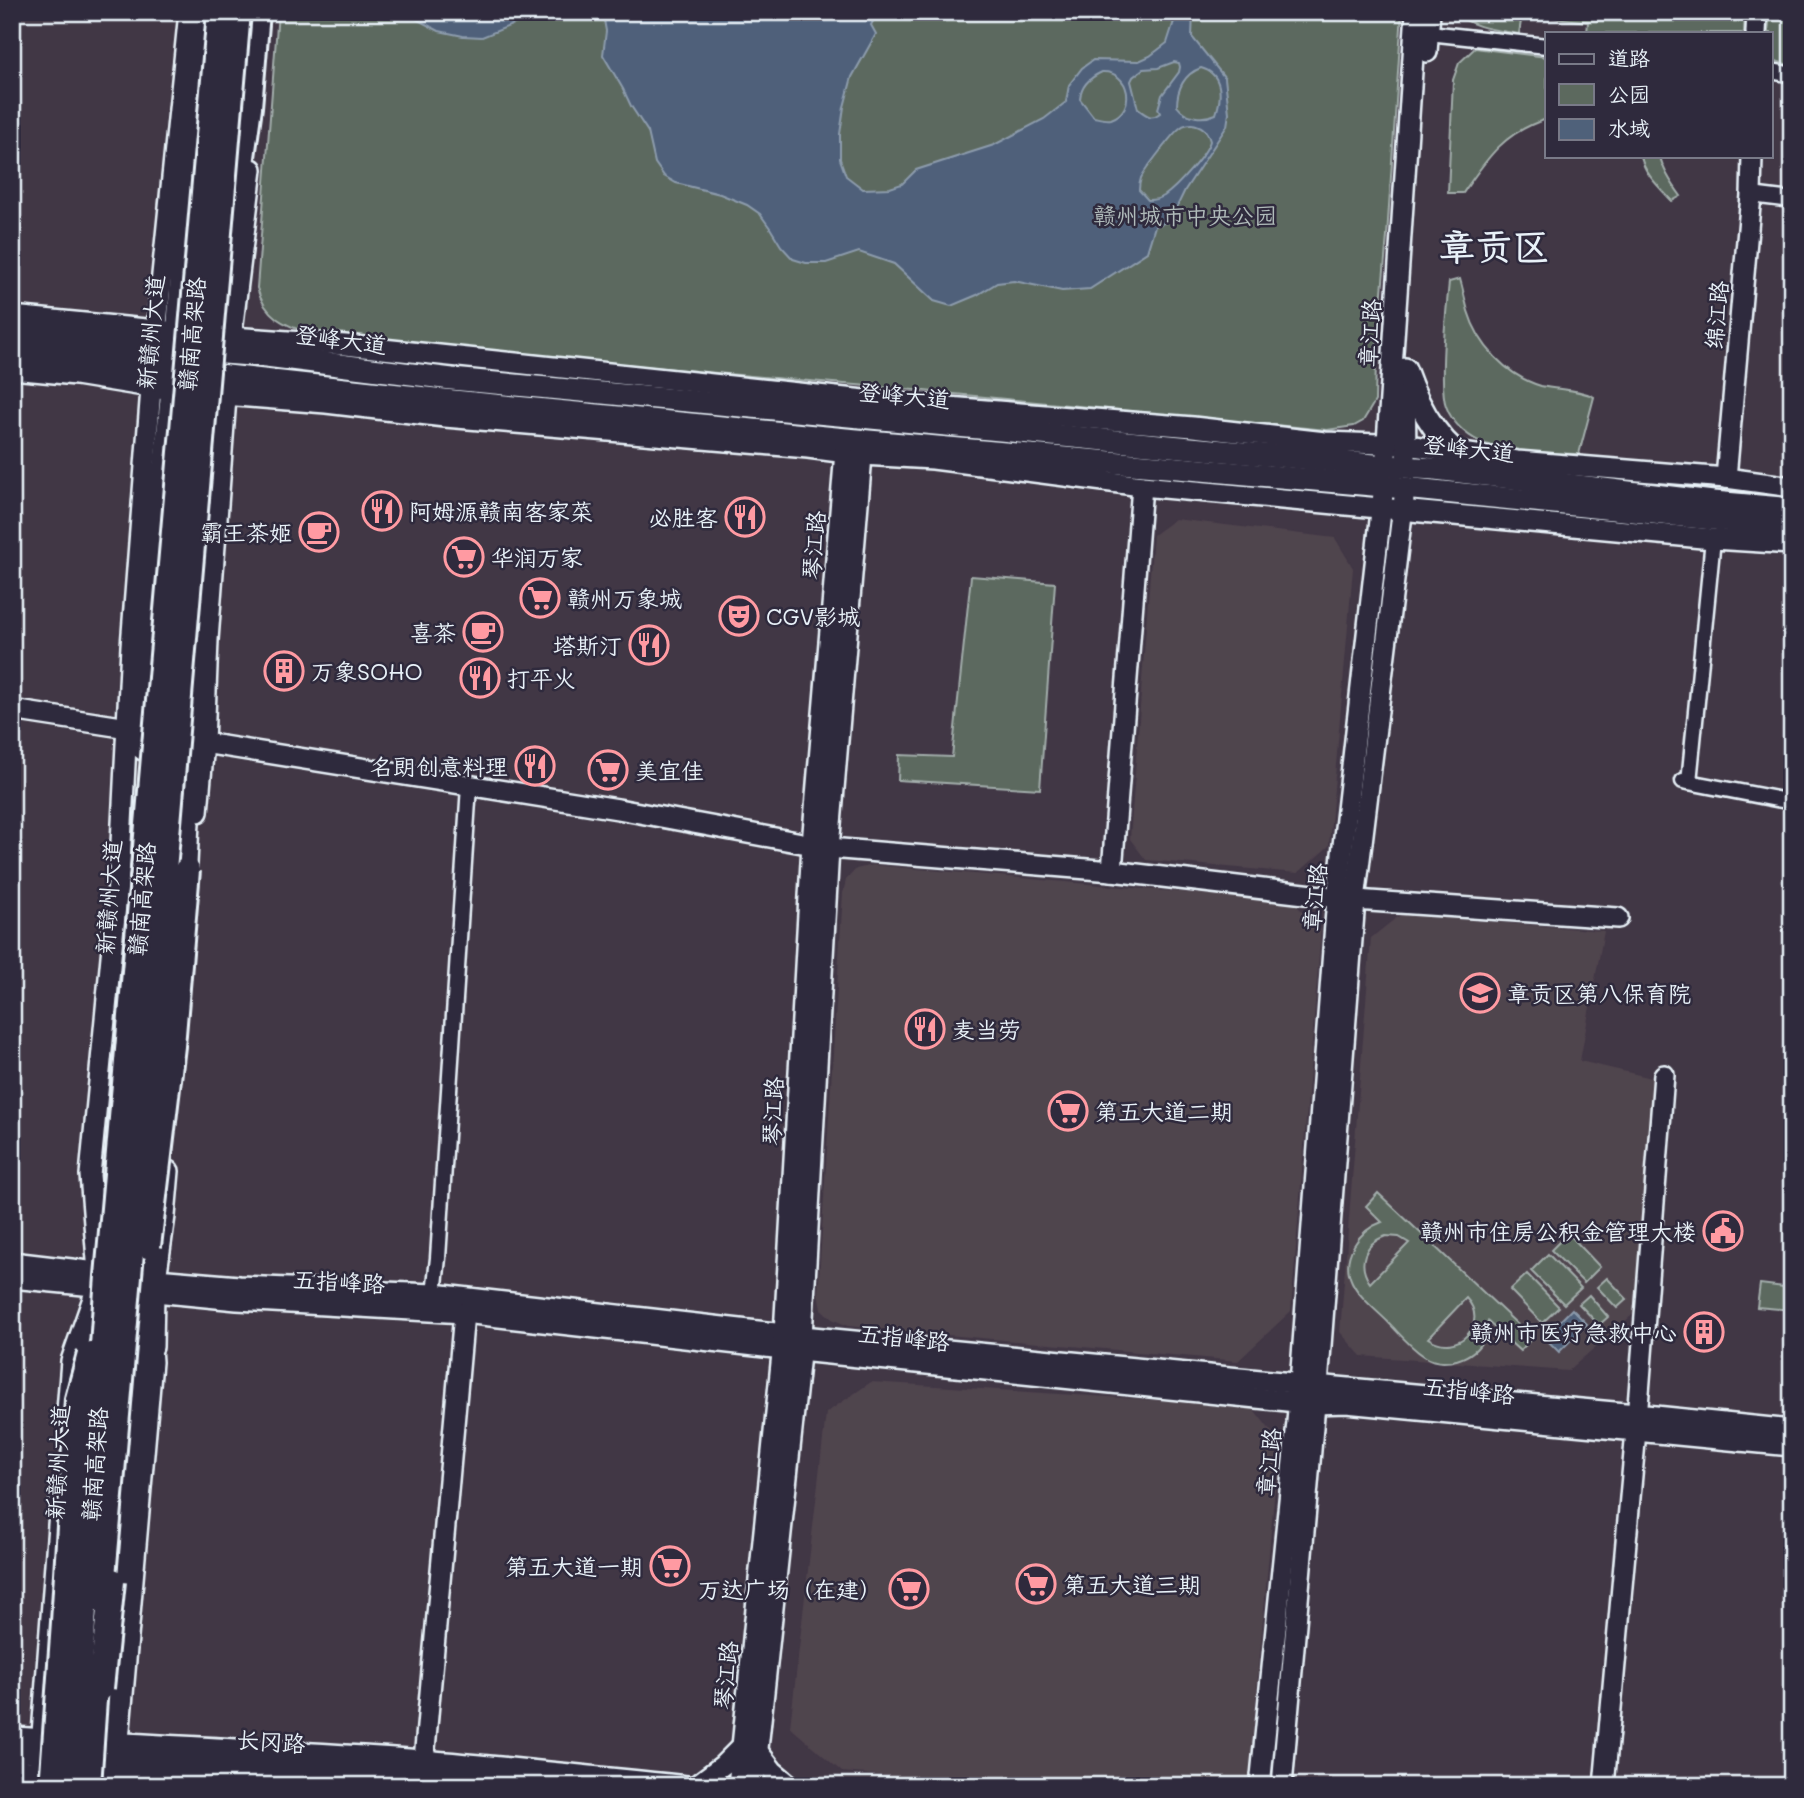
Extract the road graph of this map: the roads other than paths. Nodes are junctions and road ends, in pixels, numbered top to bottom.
1 (189, 12) edge
2 (201, 12) edge
3 (208, 12) edge
4 (220, 12) edge
5 (238, 12) edge
6 (249, 12) edge
7 (257, 12) edge
8 (267, 12) edge
9 (1416, 12) edge
10 (1430, 12) edge
11 (1757, 12) edge
12 (1756, 32) edge
13 (1429, 33) junction
14 (1545, 46) edge
15 (1772, 71) edge
16 (1792, 75) edge
17 (1752, 158) edge
18 (1751, 195) junction
19 (1792, 200) edge
20 (182, 268) junction
21 (225, 274) junction
22 (12, 316) edge
23 (12, 334) edge
24 (224, 345) junction
25 (12, 352) edge
26 (164, 359) junction
27 (12, 369) edge
28 (1405, 369) junction
29 (220, 385) junction
30 (854, 447) junction
31 (1455, 452) junction
32 (1494, 476) junction
33 (1395, 477) junction
34 (1726, 478) junction
35 (1142, 486) junction
36 (1792, 487) edge
37 (1792, 509) edge
38 (1792, 527) edge
39 (1713, 539) junction
40 (1792, 544) edge
41 (200, 577) junction
42 (153, 581) junction
43 (208, 640) junction
44 (131, 646) junction
45 (12, 710) edge
46 (128, 729) junction
47 (204, 743) junction
48 (469, 786) junction
49 (1792, 802) edge
50 (820, 846) junction
51 (120, 863) junction
52 (187, 870) junction
53 (1112, 871) junction
54 (1346, 899) junction
55 (1618, 918) dead end
56 (134, 928) junction
57 (1664, 1075) dead end
58 (12, 1262) edge
59 (12, 1278) edge
60 (90, 1279) junction
61 (150, 1285) junction
62 (434, 1294) junction
63 (464, 1313) junction
64 (792, 1343) junction
65 (80, 1358) junction
66 (1308, 1393) junction
67 (1636, 1422) junction
68 (1792, 1430) edge
69 (1792, 1446) edge
70 (12, 1737) edge
71 (750, 1748) junction
72 (12, 1750) edge
73 (424, 1760) junction
74 (53, 1767) edge
75 (107, 1769) edge
76 (12, 1771) edge
77 (293, 1786) edge
78 (526, 1786) edge
79 (687, 1786) edge
80 (695, 1786) edge
81 (738, 1786) edge
82 (754, 1786) edge
83 (791, 1786) edge
84 (1259, 1786) edge
85 (1282, 1786) edge
86 (1604, 1786) edge

1 - 26 street
2 - 20 highway
3 - 20 main road, 新赣州大道
4 - 74 highway, 赣南高架路, bridge
5 - 75 highway, 赣南高架路, bridge
6 - 21 main road
7 - 21 highway
8 - 24 street
9 - 33 street, 章江路
10 - 13 street, 章江路
11 - 12 street
13 - 14 street
13 - 28 street, 章江路
15 - 16 street
17 - 18 street, 绵江路
18 - 19 street
18 - 34 street, 绵江路
20 - 26 main road, 新赣州大道
21 - 24 main road
22 - 26 street
23 - 26 main road, 登峰大道
24 - 26 main road, 登峰大道
24 - 29 main road
24 - 33 main road, 登峰大道
25 - 26 main road, 登峰大道
26 - 27 street
26 - 29 main road, 登峰大道
26 - 42 main road, 新赣州大道
26 - 44 street
28 - 31 main road
28 - 33 street, 章江路
29 - 30 main road, 登峰大道
29 - 41 main road
29 - 43 street
30 - 33 main road, 登峰大道
30 - 35 street
30 - 50 street, 琴江路
31 - 32 main road
31 - 33 street
31 - 34 street
32 - 33 main road, 登峰大道
32 - 37 main road, 登峰大道
33 - 35 street
33 - 38 main road, 登峰大道
33 - 39 street
33 - 54 street, 章江路
34 - 36 street
35 - 53 street
39 - 40 street
39 - 49 street
41 - 43 street
41 - 52 main road
42 - 44 street
42 - 56 main road, 新赣州大道
43 - 47 street
44 - 46 street
45 - 46 street
46 - 51 street
47 - 48 street
47 - 61 street
48 - 50 street
48 - 62 street
50 - 53 street
50 - 64 street, 琴江路
51 - 56 street
51 - 60 street
52 - 61 main road
52 - 75 highway, bridge
53 - 54 street
54 - 55 street
54 - 66 street, 章江路
56 - 60 main road, 新赣州大道
57 - 67 street
58 - 60 street, 五指峰路
59 - 60 street, 五指峰路
60 - 61 street, 五指峰路
60 - 65 main road, 新赣州大道
61 - 62 street, 五指峰路
61 - 63 street, 五指峰路
61 - 75 main road
61 - 75 street
62 - 64 street, 五指峰路
63 - 64 street, 五指峰路
63 - 73 street
64 - 66 street, 五指峰路
64 - 71 street, 琴江路
65 - 74 highway, bridge
65 - 74 main road, 新赣州大道
66 - 67 street, 五指峰路
66 - 84 street, 章江路
66 - 85 street, 章江路
67 - 68 street, 五指峰路
67 - 69 street, 五指峰路
67 - 86 street
70 - 74 street
71 - 80 street
71 - 81 street, 琴江路
71 - 82 street, 琴江路
71 - 83 street
72 - 74 main road, 长冈路
73 - 75 street
73 - 79 street
74 - 75 main road, 长冈路
74 - 76 main road, 长冈路
75 - 77 main road, 长冈路
75 - 78 main road, 长冈路

